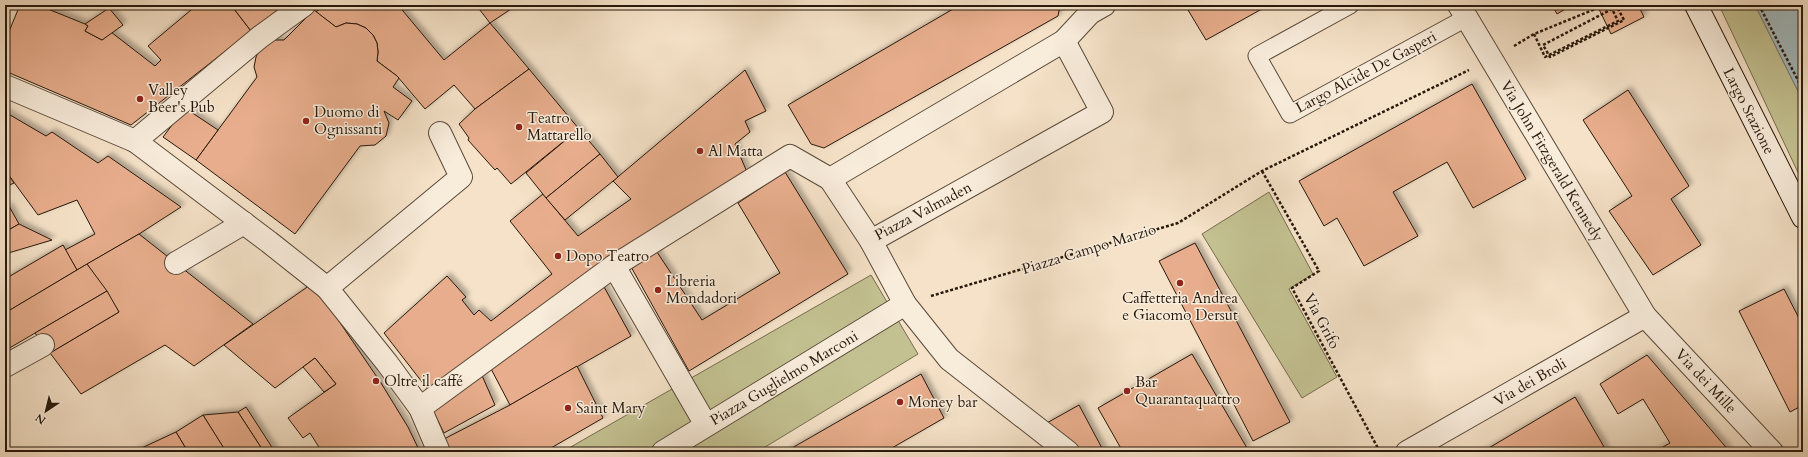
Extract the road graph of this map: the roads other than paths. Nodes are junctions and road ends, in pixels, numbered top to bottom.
1 (304, 5) edge
2 (1350, 5) edge
3 (1696, 5) edge
4 (1093, 8) edge
5 (1463, 12) edge
6 (1064, 41) junction
7 (5, 86) edge
8 (440, 133) dead end
9 (135, 141) junction
10 (830, 178) junction
11 (1803, 217) edge
12 (244, 222) junction
13 (871, 241) junction
14 (176, 264) dead end
15 (614, 266) junction
16 (327, 288) junction
17 (905, 304) junction
18 (1645, 316) junction
19 (43, 345) dead end
20 (5, 366) edge
21 (420, 408) junction
22 (706, 425) junction
23 (1411, 450) edge
24 (1769, 450) edge
25 (438, 452) edge
26 (663, 452) edge
27 (1068, 452) edge

1 - 9 street
2 - 5 lane, Largo Alcide De Gasperi
3 - 11 street, Largo Stazione
4 - 6 street
5 - 18 street, Via John Fitzgerald Kennedy
6 - 10 street
6 - 13 street, Piazza Valmaden
7 - 9 street
8 - 16 street
9 - 12 street
10 - 13 street, Piazza Valmaden
10 - 15 street
12 - 14 street
12 - 16 street
13 - 17 street
15 - 21 street
15 - 22 street
16 - 21 street
17 - 22 street, Piazza Guglielmo Marconi
17 - 27 street
18 - 23 street, Via dei Broli
18 - 24 street, Via dei Mille
19 - 20 street
21 - 25 street
22 - 26 street, Piazza Guglielmo Marconi

